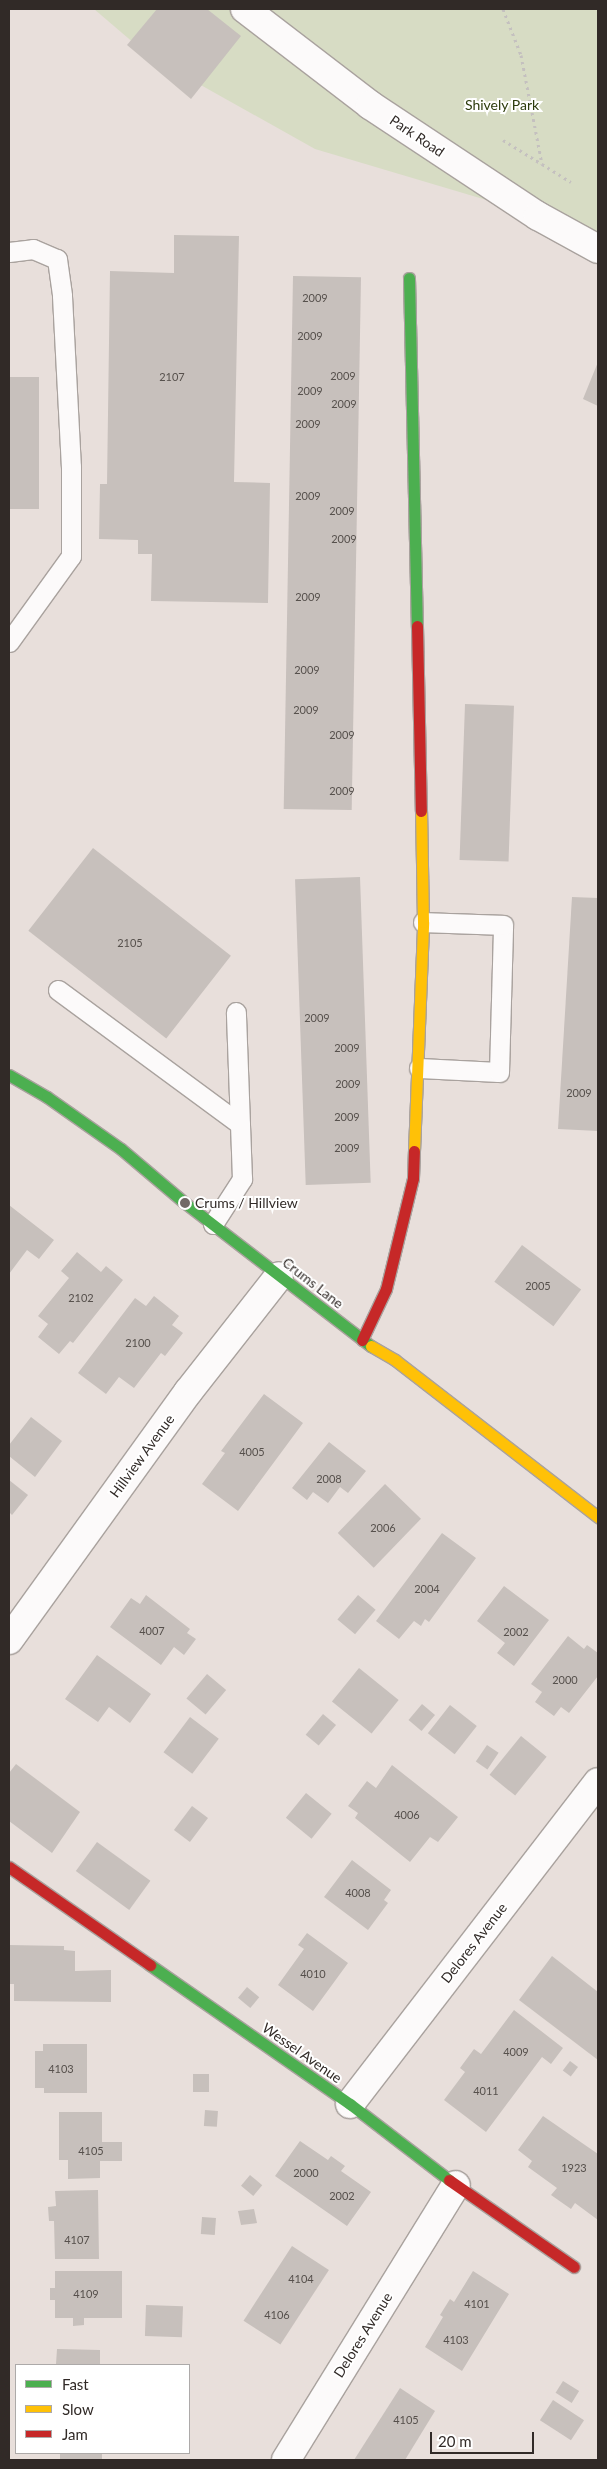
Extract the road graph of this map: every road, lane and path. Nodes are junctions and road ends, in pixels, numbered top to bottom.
1 (245, 9) edge
2 (503, 9) edge
3 (503, 140) dead end
4 (542, 164) junction
5 (571, 182) dead end
6 (598, 249) edge
7 (9, 252) edge
8 (409, 278) dead end
9 (9, 642) edge
10 (423, 922) junction
11 (58, 990) dead end
12 (236, 1012) dead end
13 (419, 1068) junction
14 (9, 1075) edge
15 (240, 1124) junction
16 (213, 1224) junction
17 (279, 1276) junction
18 (362, 1340) junction
19 (598, 1517) edge
20 (9, 1640) edge
21 (598, 1782) edge
22 (9, 1867) edge
23 (350, 2104) junction
24 (456, 2185) junction
25 (574, 2267) dead end
26 (286, 2460) edge

1 - 6 street, Park Road
2 - 4 path
3 - 4 path
4 - 5 path
7 - 9 lane
8 - 10 street
10 - 13 street
10 - 13 lane
11 - 15 lane
12 - 15 lane
13 - 18 street
14 - 16 street, Crums Lane
15 - 16 lane
16 - 17 street, Crums Lane
17 - 18 street, Crums Lane
17 - 20 street, Hillview Avenue
18 - 19 street, Crums Lane
21 - 23 street, Delores Avenue
22 - 23 street, Wessel Avenue
23 - 24 street, Wessel Avenue
24 - 25 street, Wessel Avenue
24 - 26 street, Delores Avenue

